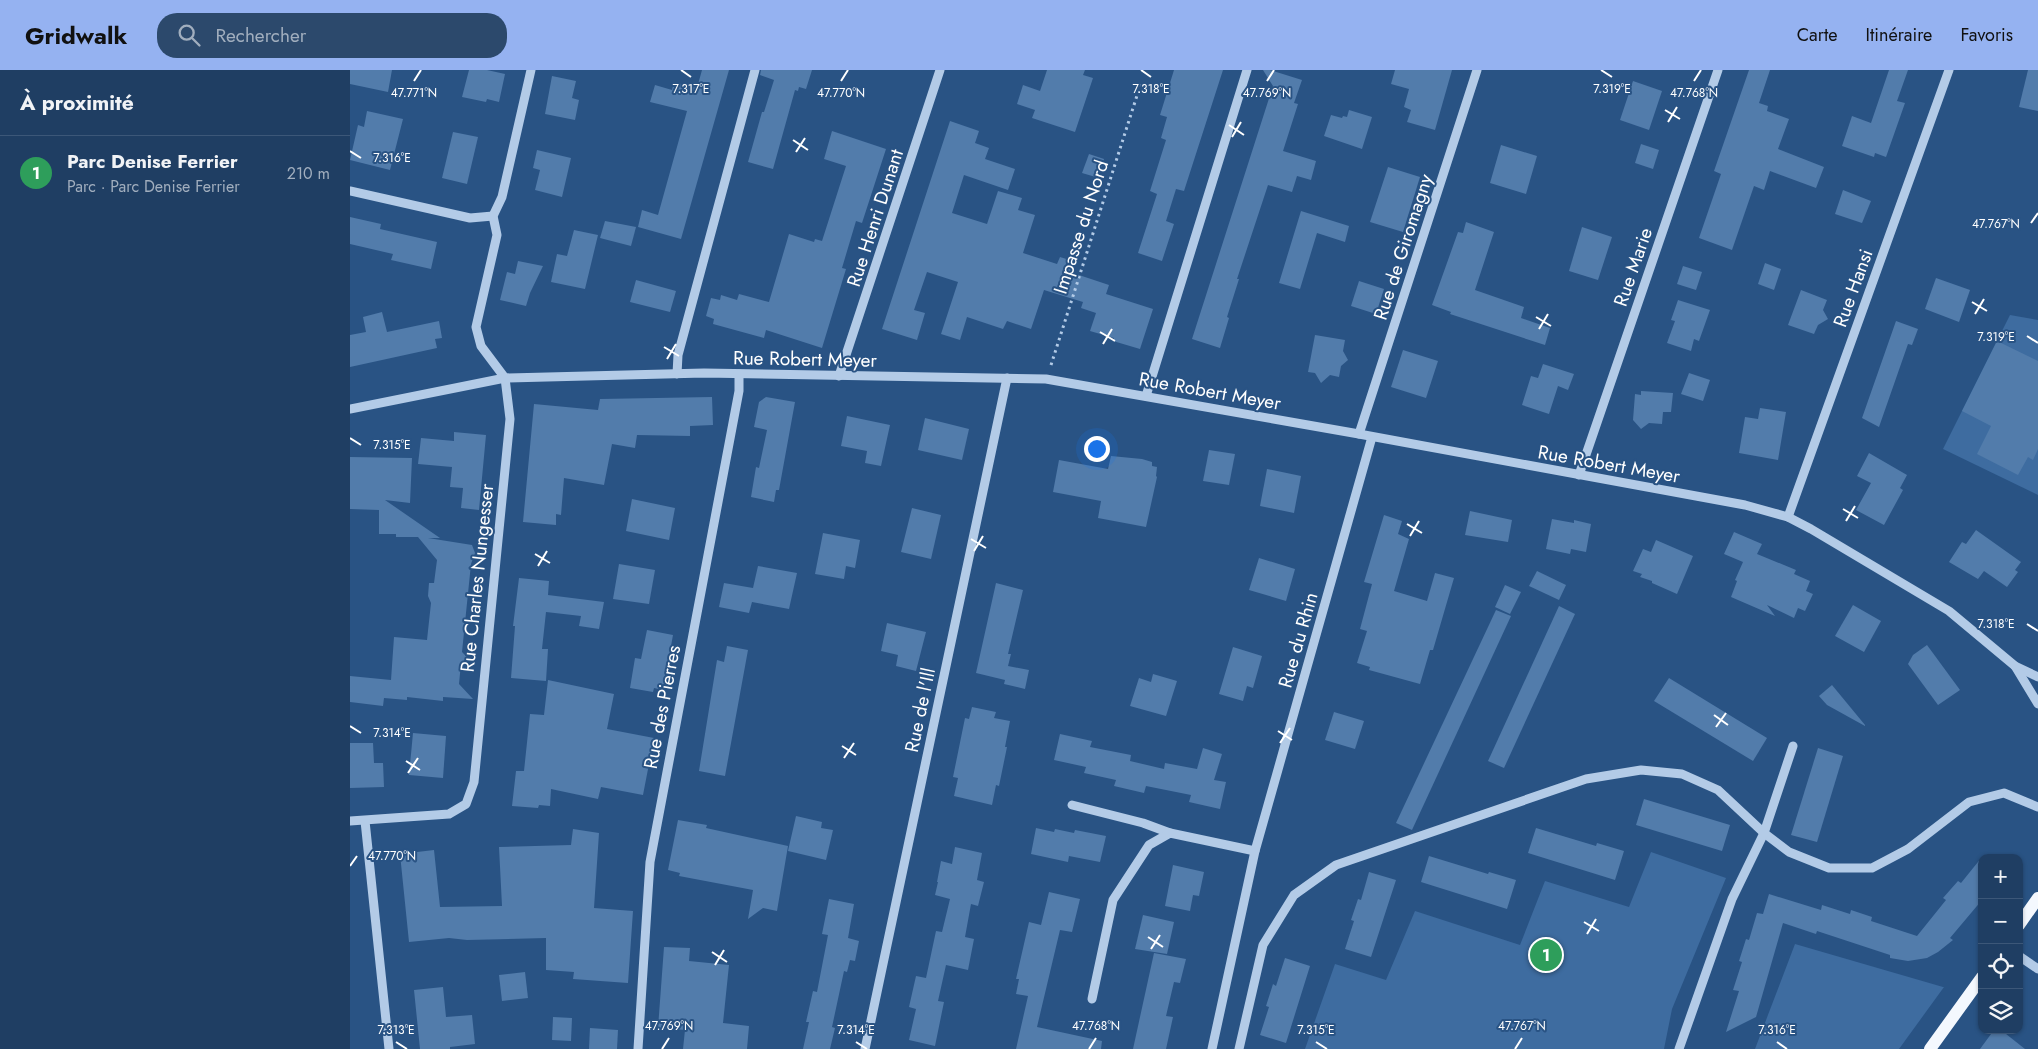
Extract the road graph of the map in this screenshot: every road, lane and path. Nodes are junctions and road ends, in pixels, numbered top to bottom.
1 (531, 70) edge
2 (756, 70) edge
3 (940, 70) edge
4 (1247, 70) edge
5 (1477, 70) edge
6 (1718, 70) edge
7 (1949, 70) edge
8 (1141, 83) dead end
9 (350, 191) edge
10 (493, 216) junction
11 (677, 374) junction
12 (739, 374) junction
13 (839, 376) junction
14 (505, 378) junction
15 (1007, 378) junction
16 (1046, 380) junction
17 (1146, 396) junction
18 (350, 409) edge
19 (1359, 434) junction
20 (1372, 437) junction
21 (1579, 475) junction
22 (1788, 517) junction
23 (2015, 666) junction
24 (2038, 677) edge
25 (2038, 704) edge
26 (1793, 746) dead end
27 (1072, 806) dead end
28 (2038, 807) edge
29 (350, 821) edge
30 (365, 821) junction
31 (1170, 833) junction
32 (1764, 833) junction
33 (1256, 851) junction
34 (2038, 898) edge
35 (2023, 919) edge
36 (2023, 959) edge
37 (2038, 969) edge
38 (1978, 983) edge
39 (1092, 999) dead end
40 (389, 1049) edge
41 (638, 1049) edge
42 (865, 1049) edge
43 (1212, 1049) edge
44 (1239, 1049) edge
45 (1679, 1049) edge
46 (1930, 1049) edge

1 - 10 street
2 - 11 street
3 - 13 street, Rue Henri Dunant
4 - 17 street
5 - 19 street, Rue de Giromagny
6 - 21 street, Rue Marie
7 - 22 street, Rue Hansi
8 - 16 path, Impasse du Nord
9 - 10 street
10 - 14 street
11 - 12 street, Rue Robert Meyer
11 - 14 street, Rue Robert Meyer
12 - 13 street, Rue Robert Meyer
12 - 41 street, Rue des Pierres
13 - 15 street, Rue Robert Meyer
14 - 18 street, Rue Robert Meyer
14 - 30 street, Rue Charles Nungesser
15 - 16 street, Rue Robert Meyer
15 - 42 street, Rue de l'Ill
16 - 17 street, Rue Robert Meyer
17 - 19 street, Rue Robert Meyer
19 - 20 street, Rue Robert Meyer
20 - 21 street, Rue Robert Meyer
20 - 33 street, Rue du Rhin
21 - 22 street, Rue Robert Meyer
22 - 23 street, Rue Robert Meyer
23 - 24 street, Rue Robert Meyer
23 - 25 street, Rue Robert Meyer
26 - 32 street
27 - 31 street
28 - 32 street
29 - 30 street, Rue Charles Nungesser
30 - 40 street
31 - 33 street
31 - 39 street
32 - 44 street
32 - 45 street
33 - 43 street, Rue du Rhin
34 - 35 main road
36 - 37 street
38 - 46 main road

